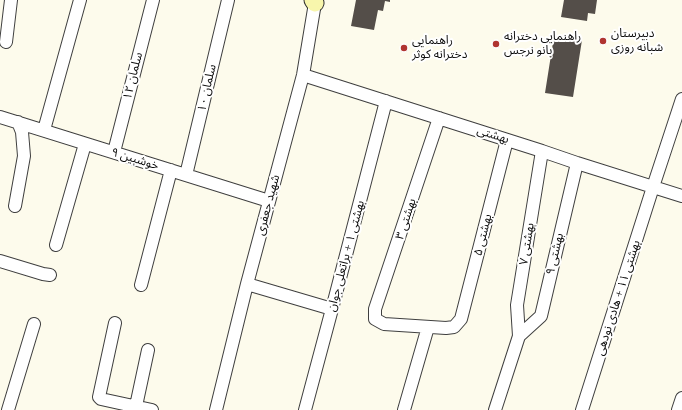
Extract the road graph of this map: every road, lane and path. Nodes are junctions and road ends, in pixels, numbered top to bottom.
1 (11, 0) edge
2 (80, 0) edge
3 (153, 0) edge
4 (228, 0) edge
5 (314, 1) edge
6 (6, 42) dead end
7 (303, 75) junction
8 (682, 99) edge
9 (386, 101) junction
10 (0, 117) edge
11 (439, 118) junction
12 (18, 122) junction
13 (44, 130) junction
14 (507, 140) junction
15 (86, 144) junction
16 (542, 151) junction
17 (114, 152) junction
18 (577, 163) junction
19 (171, 170) junction
20 (186, 175) junction
21 (653, 187) junction
22 (682, 196) edge
23 (269, 201) junction
24 (15, 206) dead end
25 (56, 245) dead end
26 (0, 261) edge
27 (50, 275) dead end
28 (247, 284) junction
29 (141, 285) dead end
30 (332, 309) junction
31 (115, 323) dead end
32 (34, 324) dead end
33 (428, 327) junction
34 (518, 336) junction
35 (148, 350) dead end
36 (682, 398) edge
37 (110, 405) edge
38 (136, 406) junction
39 (8, 410) edge
40 (152, 410) edge
41 (216, 410) edge
42 (305, 410) edge
43 (404, 410) edge
44 (495, 410) edge
45 (582, 410) edge
46 (678, 410) edge

1 - 6 street
2 - 13 street
3 - 17 street, سلمان ۱۲
4 - 20 street, سلمان ۱۰
5 - 7 street, شهید جعفری
7 - 9 street, بهشتی
7 - 23 street, شهید جعفری
8 - 21 street, بهشتی ۱۱ + هادی نودهی
9 - 11 street, بهشتی
9 - 30 street, بهشتی ۱ + براتعلی جوان
10 - 12 street, خوشبین ۹
11 - 14 street, بهشتی
11 - 33 street, بهشتی ۳
12 - 13 street, خوشبین ۹
12 - 24 street
13 - 15 street, خوشبین ۹
14 - 16 street, بهشتی
14 - 33 street, بهشتی ۵
15 - 17 street, خوشبین ۹
15 - 25 street
16 - 18 street, بهشتی
16 - 34 street, بهشتی ۷
17 - 19 street, خوشبین ۹
18 - 21 street, بهشتی
18 - 34 street, بهشتی ۹
19 - 20 street, خوشبین ۹
19 - 29 street
20 - 23 street, خوشبین ۹
21 - 22 street, بهشتی
21 - 45 street, بهشتی ۱۱ + هادی نودهی
23 - 28 street, شهید جعفری
26 - 27 street
28 - 30 street
28 - 41 street, شهید جعفری
30 - 42 street, بهشتی ۱ + براتعلی جوان
31 - 37 street
32 - 39 street
33 - 43 street
34 - 44 street
35 - 38 street
36 - 46 street
37 - 38 street
38 - 40 street

